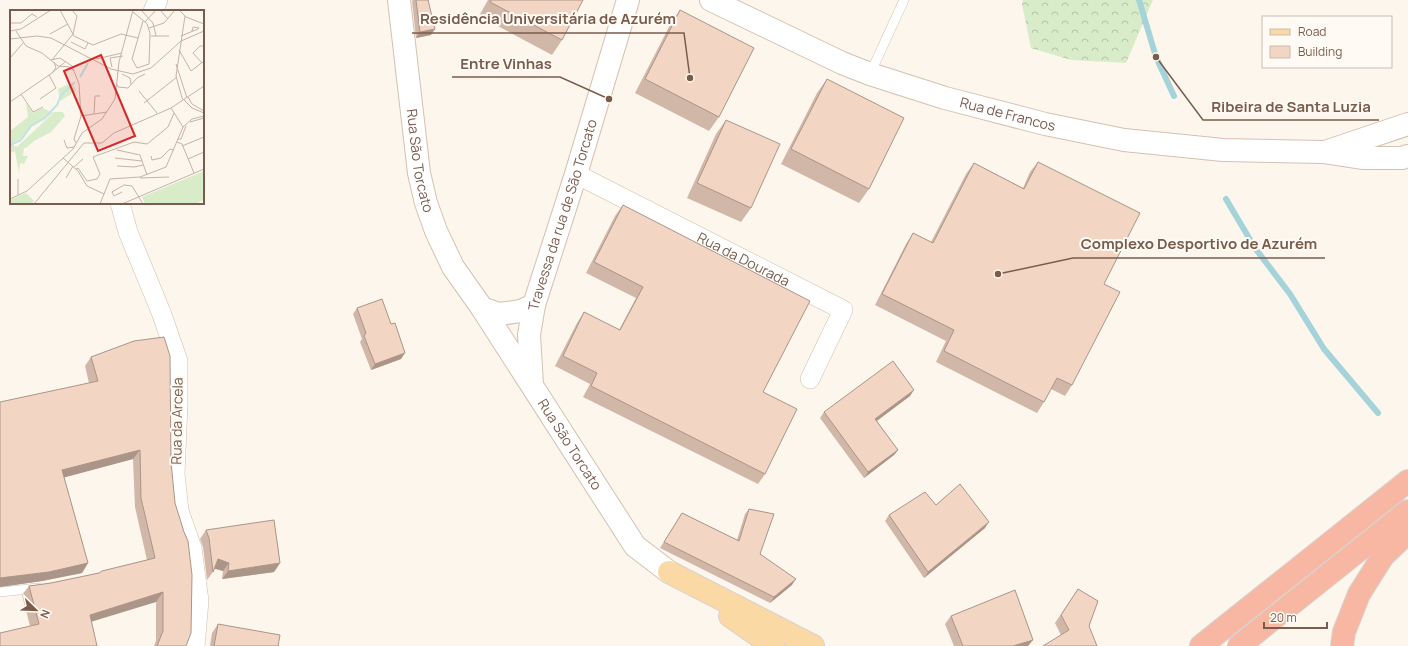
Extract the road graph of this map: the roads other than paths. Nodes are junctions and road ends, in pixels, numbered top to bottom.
1 (158, 0) edge
2 (399, 0) edge
3 (628, 0) edge
4 (711, 0) edge
5 (904, 0) edge
6 (153, 10) edge
7 (870, 74) junction
8 (1408, 124) edge
9 (1323, 152) junction
10 (1408, 156) edge
11 (576, 174) junction
12 (120, 204) edge
13 (534, 305) junction
14 (482, 308) junction
15 (810, 379) dead end
16 (532, 386) junction
17 (1408, 481) edge
18 (1408, 511) edge
19 (1408, 532) edge
20 (669, 572) junction
21 (50, 586) edge
22 (0, 592) edge
23 (194, 646) edge
24 (773, 646) edge
25 (813, 646) edge
26 (1201, 646) edge
27 (1239, 646) edge
28 (1342, 646) edge

1 - 6 street
2 - 14 street, Rua São Torcato
3 - 11 street, Travessa da rua de São Torcato
4 - 7 street, Rua de Francos
5 - 7 lane
7 - 9 street, Rua de Francos
8 - 9 street, Rua de Francos
9 - 10 street, Rua de Francos
11 - 13 street, Travessa da rua de São Torcato
11 - 15 street, Rua da Dourada
12 - 23 street, Rua da Arcela
13 - 14 street
13 - 16 street, Travessa da rua de São Torcato
14 - 16 street, Rua São Torcato
16 - 20 street, Rua São Torcato
17 - 26 highway
18 - 27 highway
19 - 28 highway
20 - 24 main road, Rua São Torcato
20 - 25 main road, Rua São Torcato
21 - 22 lane

